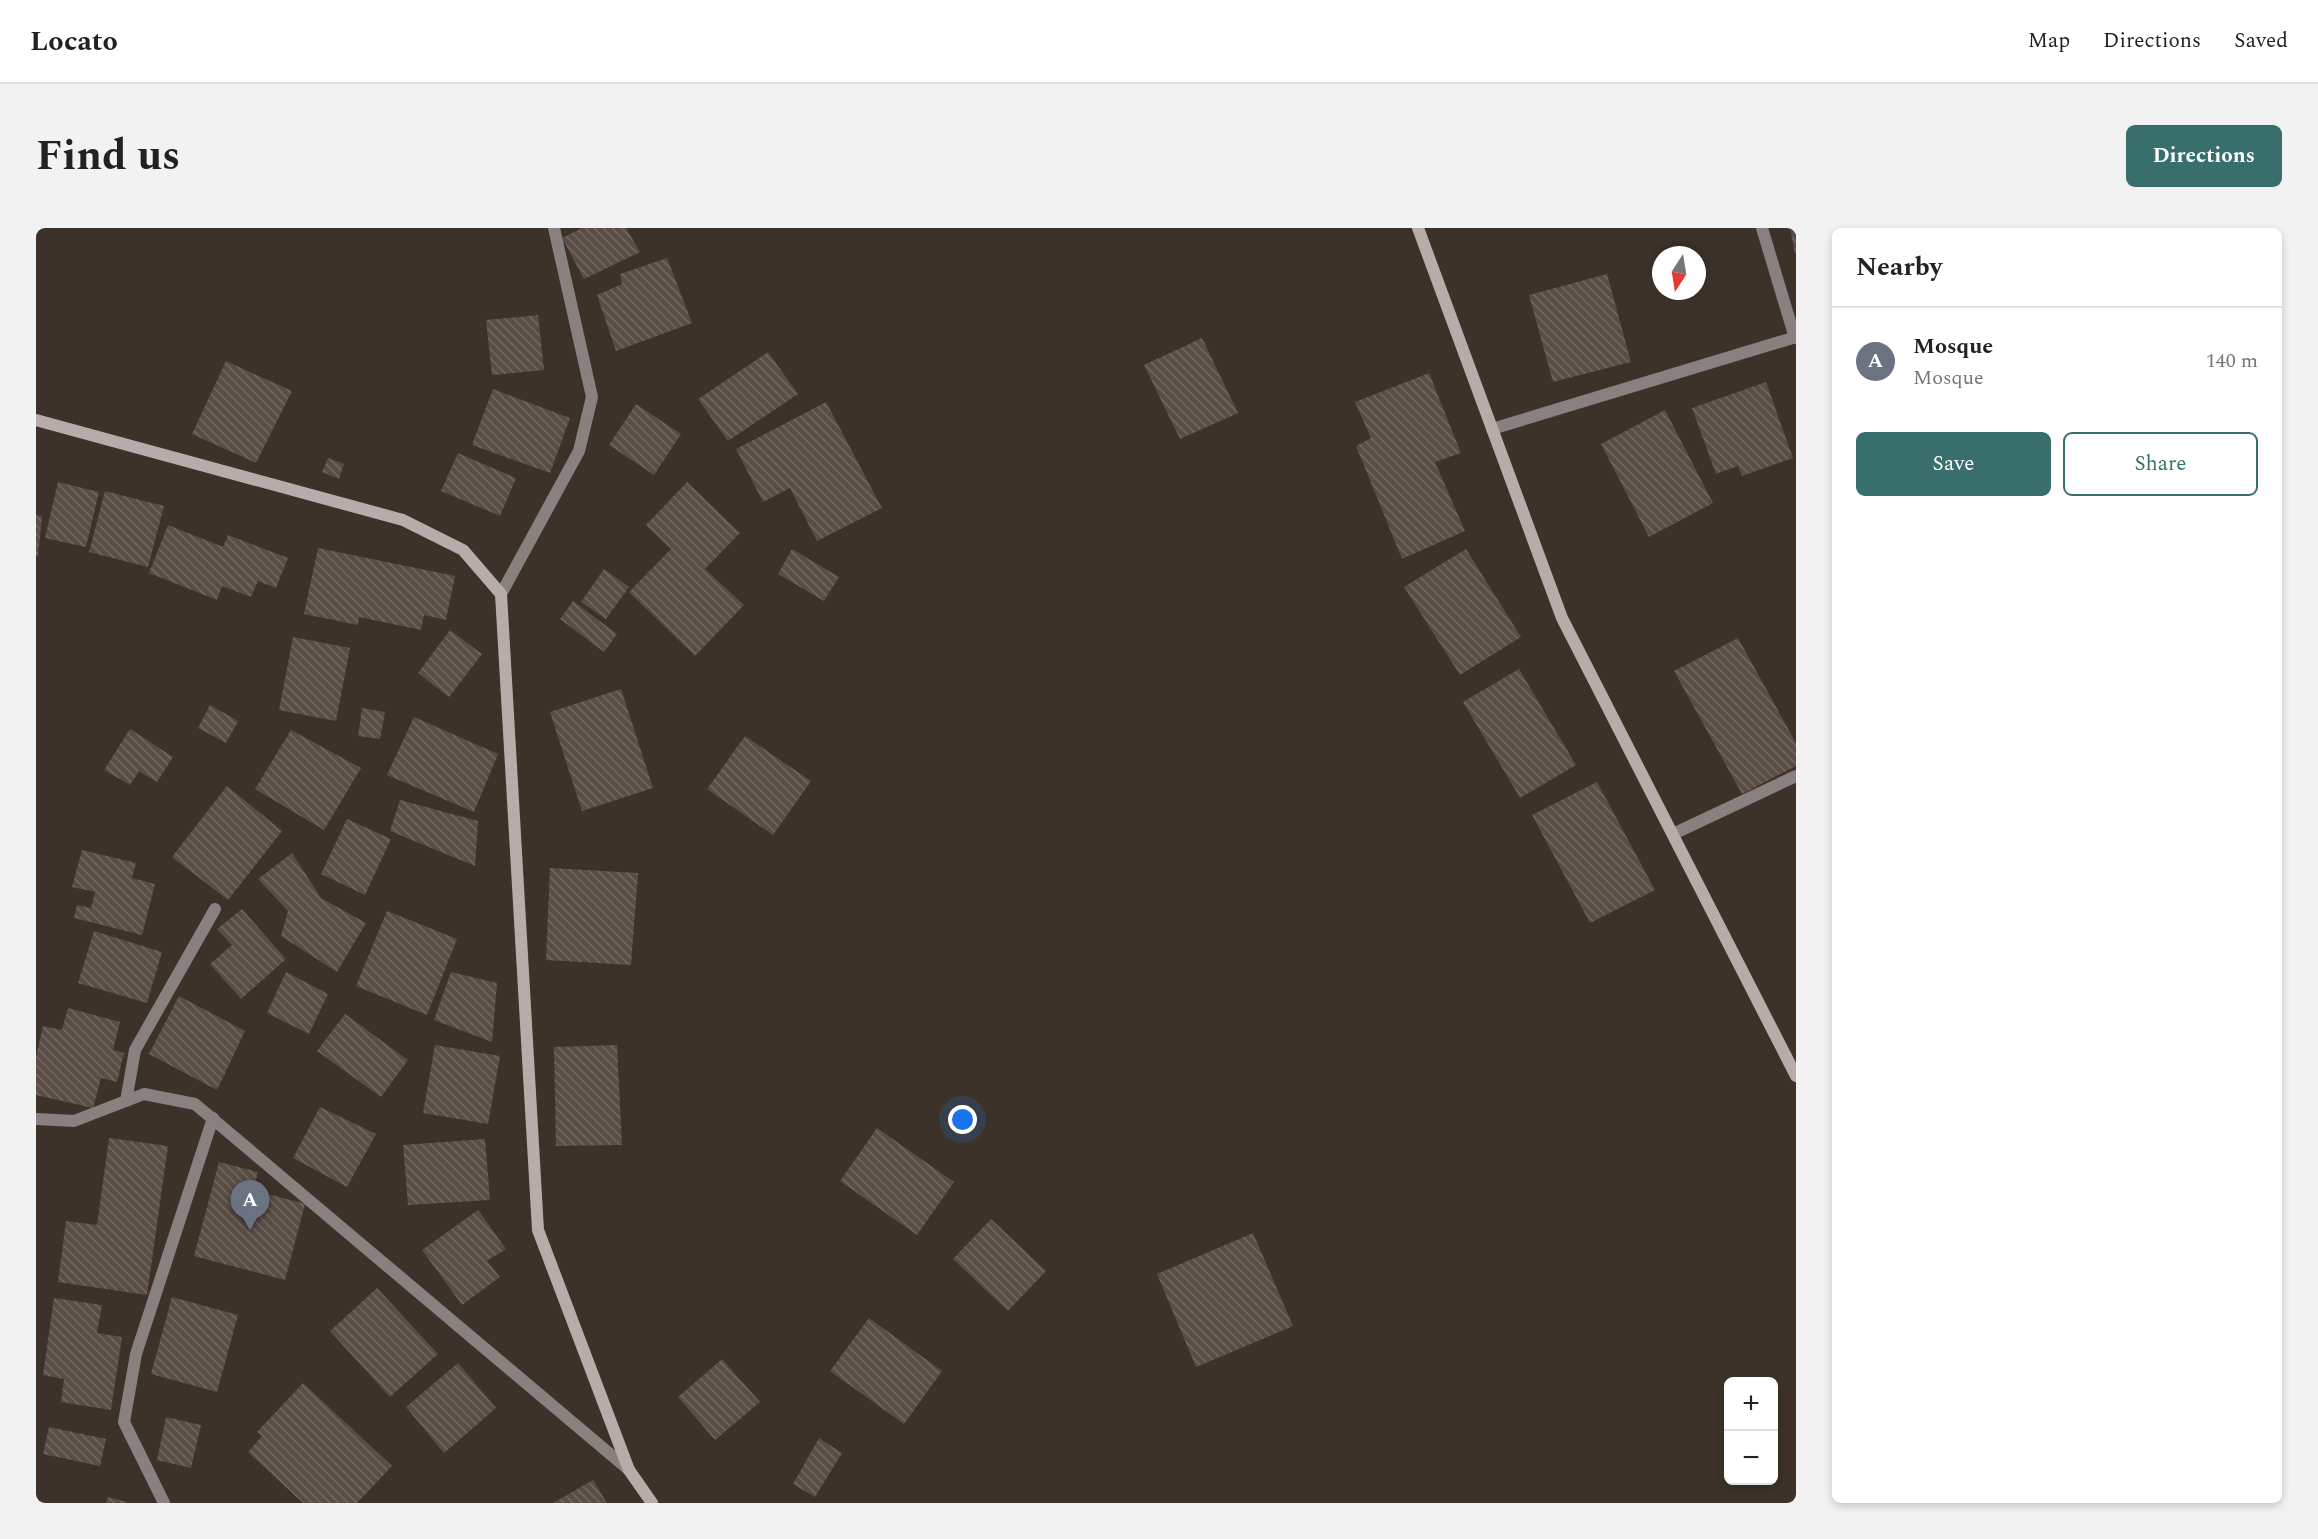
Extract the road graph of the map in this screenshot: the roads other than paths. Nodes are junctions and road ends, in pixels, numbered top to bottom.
1 (554, 228) edge
2 (1418, 228) edge
3 (1762, 228) edge
4 (1796, 337) edge
5 (36, 420) edge
6 (1492, 429) junction
7 (501, 594) junction
8 (1796, 776) edge
9 (1673, 834) junction
10 (215, 909) dead end
11 (1791, 1052) edge
12 (1796, 1076) edge
13 (126, 1101) junction
14 (36, 1119) edge
15 (213, 1119) junction
16 (629, 1470) junction
17 (164, 1503) edge
18 (652, 1503) edge

1 - 7 street
2 - 6 street
3 - 4 street
4 - 6 street
5 - 7 street
6 - 9 street
7 - 16 street
8 - 9 street
9 - 11 street
10 - 13 street
11 - 12 street
13 - 14 street
13 - 15 street
15 - 16 street
15 - 17 street
16 - 18 street

